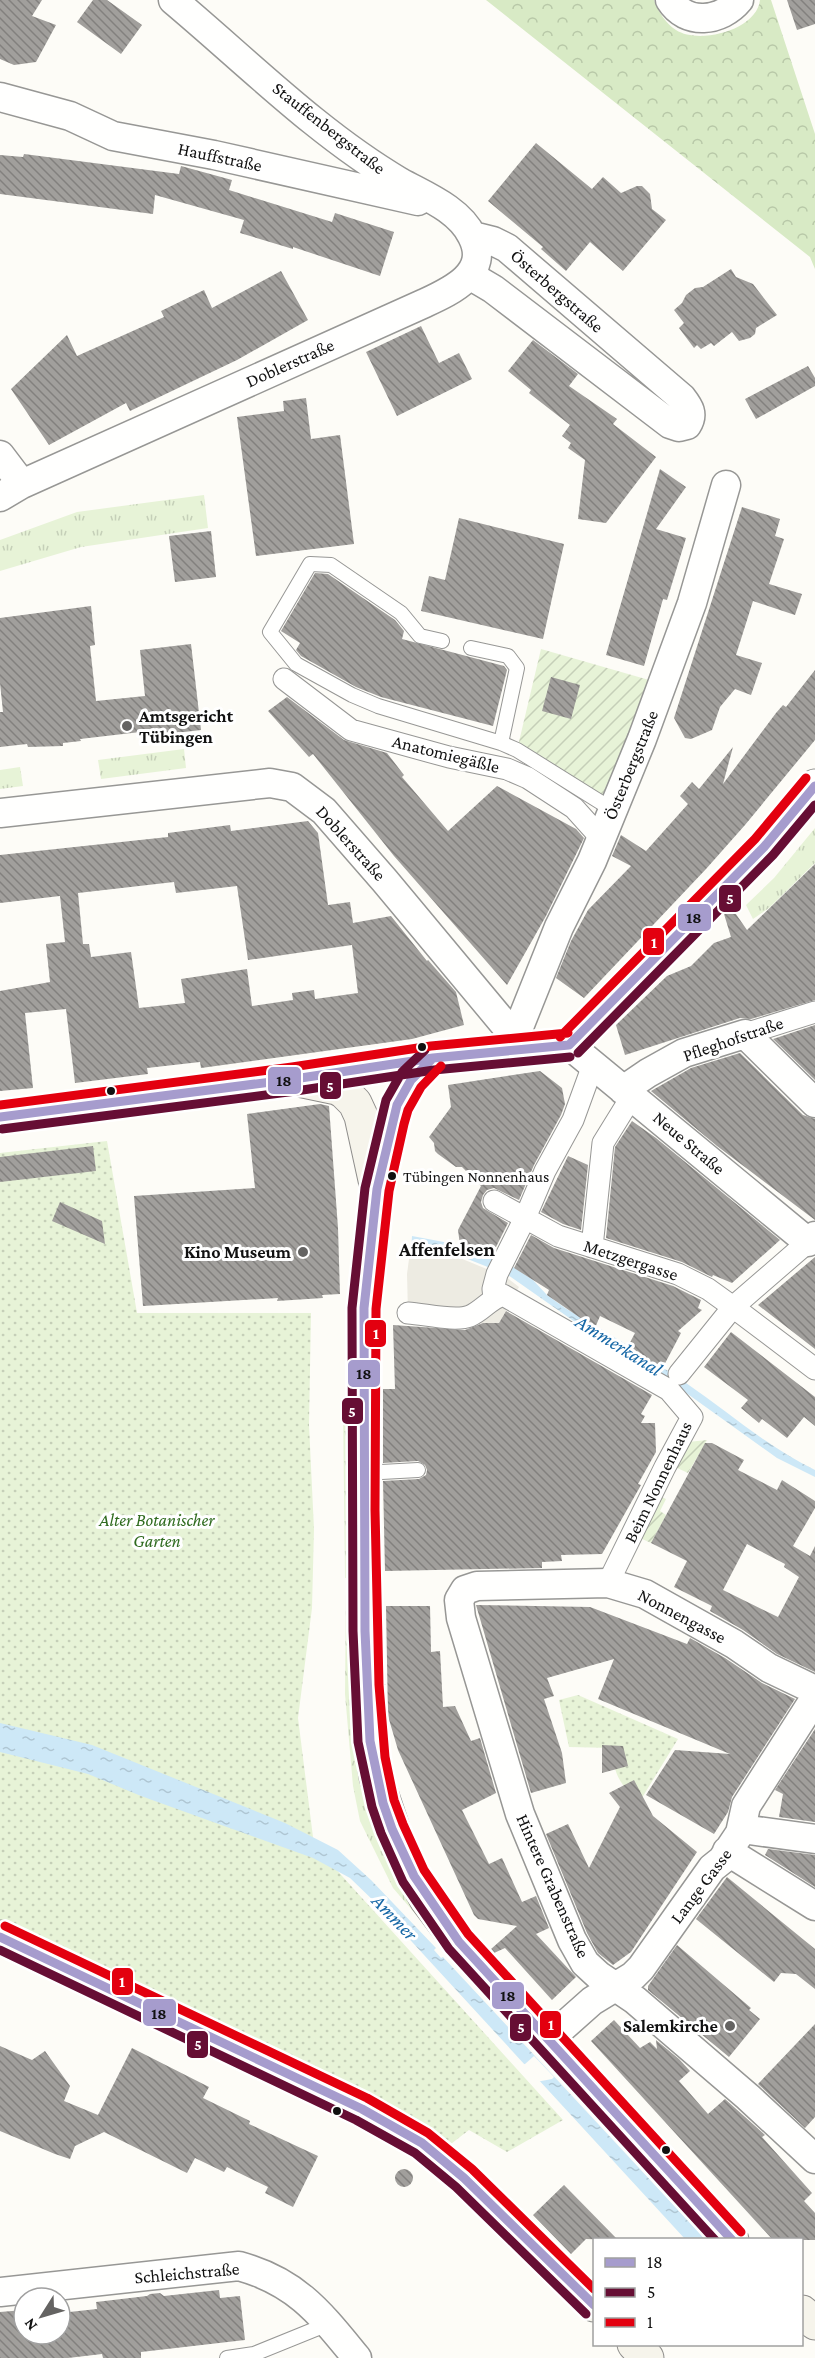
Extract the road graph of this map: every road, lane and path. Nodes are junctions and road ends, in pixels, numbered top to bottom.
1 (173, 0) edge
2 (670, 0) edge
3 (739, 0) edge
4 (0, 97) edge
5 (443, 206) junction
6 (473, 256) junction
7 (0, 454) edge
8 (726, 485) dead end
9 (11, 491) edge
10 (442, 641) dead end
11 (471, 648) dead end
12 (284, 679) dead end
13 (501, 742) junction
14 (815, 786) edge
15 (613, 810) junction
16 (0, 813) edge
17 (601, 838) junction
18 (815, 1012) edge
19 (745, 1034) junction
20 (516, 1044) junction
21 (581, 1055) junction
22 (433, 1058) junction
23 (294, 1079) junction
24 (628, 1093) junction
25 (815, 1103) edge
26 (0, 1117) edge
27 (377, 1189) junction
28 (494, 1201) dead end
29 (525, 1218) junction
30 (811, 1239) edge
31 (592, 1247) junction
32 (494, 1298) junction
33 (733, 1307) junction
34 (408, 1312) dead end
35 (815, 1369) edge
36 (679, 1374) dead end
37 (418, 1470) dead end
38 (363, 1473) junction
39 (608, 1583) junction
40 (465, 1590) joint
41 (815, 1690) edge
42 (815, 1698) edge
43 (815, 1839) edge
44 (734, 1840) junction
45 (815, 1906) edge
46 (0, 1937) edge
47 (616, 1985) junction
48 (547, 2041) junction
49 (805, 2150) edge
50 (730, 2238) edge
51 (0, 2292) edge
52 (593, 2304) edge
53 (803, 2314) edge
54 (815, 2323) edge
55 (340, 2346) edge
56 (636, 2346) edge
57 (226, 2358) edge
58 (647, 2358) edge

1 - 5 street, Stauffenbergstraße
2 - 3 street
4 - 5 street, Hauffstraße
5 - 6 street, Stauffenbergstraße
6 - 6 street, Österbergstraße
6 - 9 street, Doblerstraße
7 - 9 street, Doblerstraße
8 - 15 street, Österbergstraße
10 - 13 lane
11 - 13 lane
12 - 17 street, Anatomiegäßle
13 - 15 lane
14 - 21 street
15 - 17 street, Österbergstraße
16 - 20 street, Doblerstraße
17 - 20 street, Österbergstraße
18 - 19 street, Pfleghofstraße
19 - 24 street, Pfleghofstraße
19 - 25 street
20 - 21 street
20 - 22 street
21 - 24 street, Neue Straße
21 - 29 street
22 - 23 street
22 - 27 street
23 - 26 main road
23 - 27 main road
24 - 30 street, Neue Straße
24 - 31 street
27 - 38 main road
28 - 29 street, Metzgergasse
29 - 31 street, Metzgergasse
29 - 32 street
30 - 33 street, Neue Straße
31 - 33 street, Metzgergasse
32 - 34 street
32 - 39 street, Beim Nonnenhaus
33 - 35 street, Metzgergasse
33 - 36 street
37 - 38 lane
38 - 48 main road
39 - 40 street, Nonnengasse
39 - 41 street, Nonnengasse
40 - 47 street, Hintere Grabenstraße
42 - 44 street, Lange Gasse
43 - 44 street
44 - 45 street
44 - 47 street, Lange Gasse
46 - 52 main road
47 - 48 street, Lange Gasse
47 - 49 street, Hintere Grabenstraße
48 - 50 main road
51 - 55 street, Schleichstraße
53 - 54 main road
55 - 57 lane
56 - 58 main road

